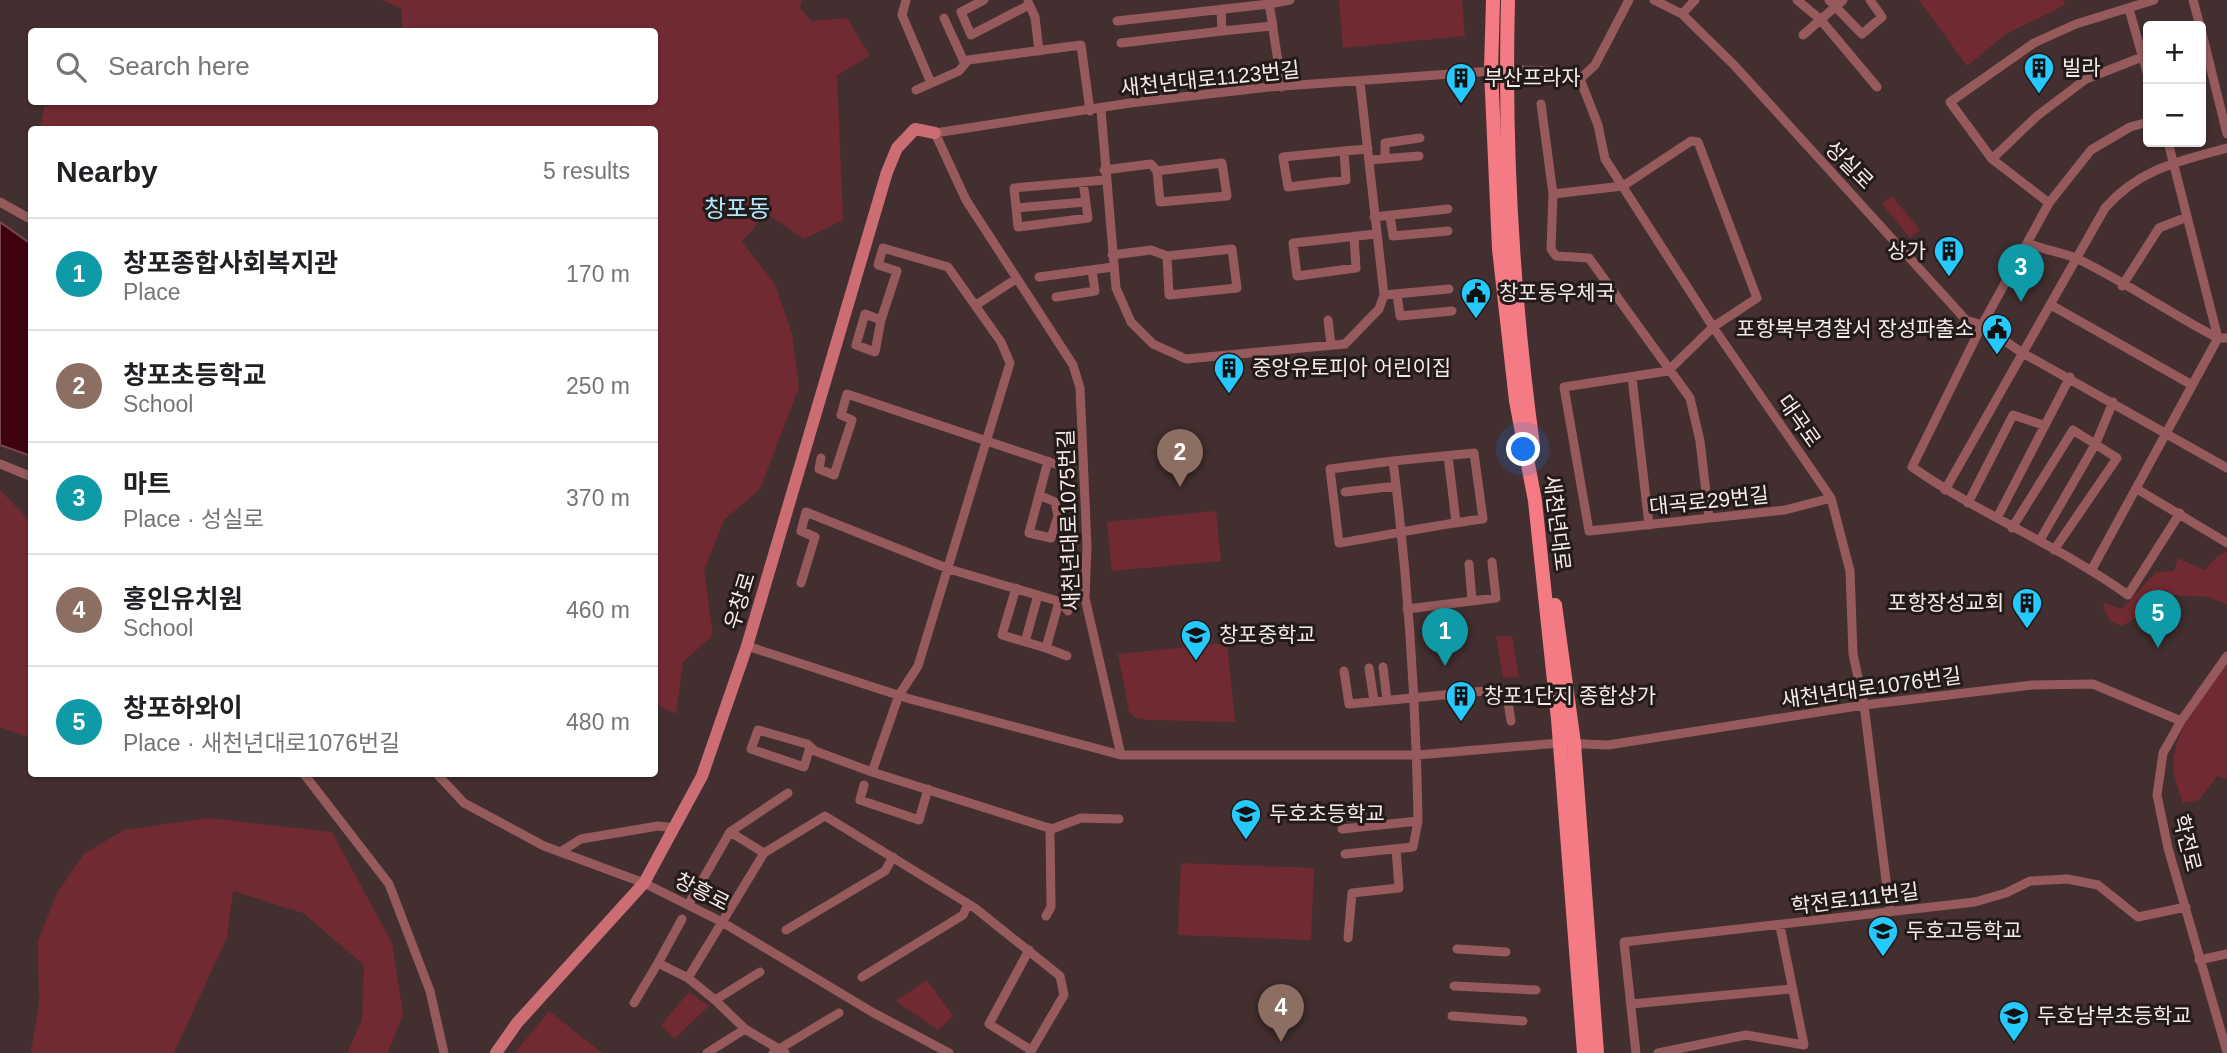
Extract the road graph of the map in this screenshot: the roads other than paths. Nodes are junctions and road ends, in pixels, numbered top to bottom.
1 (906, 0) edge
2 (984, 0) edge
3 (1290, 0) edge
4 (1493, 0) edge
5 (1508, 0) edge
6 (1629, 0) edge
7 (1654, 0) edge
8 (1695, 0) edge
9 (1797, 0) edge
10 (1870, 0) edge
11 (2154, 0) edge
12 (2193, 0) edge
13 (1028, 2) edge
14 (1836, 2) edge
15 (1269, 4) junction
16 (1221, 9) junction
17 (2129, 9) junction
18 (1682, 14) junction
19 (944, 18) dead end
20 (1821, 19) junction
21 (1117, 21) dead end
22 (2198, 21) edge
23 (1273, 26) junction
24 (1222, 31) junction
25 (1803, 35) dead end
26 (1121, 43) dead end
27 (1039, 51) junction
28 (2206, 52) edge
29 (2142, 57) junction
30 (2143, 60) edge
31 (965, 64) junction
32 (1491, 70) junction
33 (1506, 70) junction
34 (1580, 79) junction
35 (1360, 82) junction
36 (931, 83) junction
37 (1282, 87) junction
38 (1877, 87) dead end
39 (916, 90) dead end
40 (1541, 104) dead end
41 (1101, 110) junction
42 (1090, 111) junction
43 (2143, 123) edge
44 (935, 133) junction
45 (2227, 134) edge
46 (1420, 138) dead end
47 (2169, 147) edge
48 (2227, 148) edge
49 (1367, 149) junction
50 (1344, 151) junction
51 (1419, 156) dead end
52 (1385, 158) junction
53 (1992, 159) junction
54 (1369, 160) junction
55 (2173, 162) junction
56 (1157, 172) junction
57 (1105, 175) junction
58 (1083, 182) junction
59 (1623, 186) junction
60 (1553, 194) junction
61 (0, 202) edge
62 (1084, 202) dead end
63 (2049, 203) junction
64 (1016, 208) junction
65 (1448, 209) dead end
66 (1390, 216) junction
67 (1374, 217) junction
68 (2187, 217) junction
69 (28, 218) edge
70 (1448, 231) dead end
71 (1376, 234) junction
72 (1354, 236) junction
73 (2028, 243) junction
74 (1112, 256) junction
75 (1167, 256) junction
76 (2077, 259) junction
77 (1114, 267) junction
78 (1092, 270) junction
79 (1039, 277) dead end
80 (1016, 279) junction
81 (2123, 286) junction
82 (1449, 289) dead end
83 (1397, 294) junction
84 (1384, 295) junction
85 (1056, 297) dead end
86 (976, 305) junction
87 (2051, 305) junction
88 (1452, 311) dead end
89 (881, 320) dead end
90 (1328, 320) dead end
91 (1982, 325) junction
92 (1713, 327) junction
93 (2222, 338) edge
94 (1331, 345) junction
95 (2021, 352) junction
96 (1668, 371) junction
97 (1632, 377) junction
98 (2070, 377) junction
99 (2192, 385) junction
100 (2113, 402) junction
101 (2043, 425) junction
102 (2166, 432) junction
103 (987, 443) junction
104 (2096, 443) junction
105 (1448, 456) junction
106 (821, 458) dead end
107 (1048, 461) junction
108 (1393, 461) junction
109 (0, 464) edge
110 (1061, 466) dead end
111 (2227, 468) edge
112 (28, 475) edge
113 (1396, 485) junction
114 (2137, 489) junction
115 (1945, 490) junction
116 (1345, 492) dead end
117 (1039, 495) junction
118 (1831, 498) junction
119 (1968, 503) junction
120 (2180, 513) junction
121 (1709, 518) junction
122 (1997, 518) junction
123 (1456, 522) junction
124 (1649, 525) junction
125 (2012, 528) junction
126 (1402, 533) junction
127 (2040, 540) junction
128 (2227, 543) edge
129 (2054, 550) junction
130 (1492, 562) dead end
131 (1469, 564) dead end
132 (949, 569) junction
133 (2092, 569) junction
134 (802, 583) dead end
135 (1016, 588) junction
136 (1038, 595) junction
137 (1472, 600) junction
138 (1059, 602) junction
139 (1408, 609) junction
140 (1068, 611) dead end
141 (1025, 642) junction
142 (747, 646) junction
143 (1045, 648) junction
144 (1067, 656) dead end
145 (2227, 656) edge
146 (1383, 667) dead end
147 (1369, 668) dead end
148 (1344, 671) dead end
149 (899, 695) junction
150 (1412, 698) junction
151 (1387, 700) junction
152 (1374, 701) junction
153 (1864, 705) junction
154 (1511, 721) dead end
155 (2181, 721) junction
156 (1567, 743) junction
157 (810, 747) junction
158 (1121, 755) junction
159 (1417, 755) junction
160 (872, 772) junction
161 (306, 777) edge
162 (440, 777) edge
163 (864, 785) dead end
164 (928, 789) junction
165 (788, 793) dead end
166 (1119, 819) dead end
167 (1418, 821) junction
168 (675, 828) junction
169 (1050, 828) junction
170 (1342, 829) dead end
171 (730, 832) junction
172 (1396, 849) junction
173 (560, 852) junction
174 (764, 853) junction
175 (1345, 854) dead end
176 (893, 857) junction
177 (644, 883) junction
178 (968, 904) junction
179 (688, 905) junction
180 (2186, 907) junction
181 (1889, 912) junction
182 (1046, 916) dead end
183 (682, 919) dead end
184 (722, 922) junction
185 (1780, 926) junction
186 (786, 930) dead end
187 (1348, 938) dead end
188 (1029, 950) junction
189 (1457, 950) dead end
190 (1506, 952) dead end
191 (2227, 954) edge
192 (2199, 960) junction
193 (658, 963) junction
194 (760, 972) dead end
195 (862, 977) dead end
196 (688, 978) junction
197 (1454, 986) dead end
198 (1791, 989) junction
199 (1536, 990) dead end
200 (715, 1000) junction
201 (634, 1003) dead end
202 (1631, 1003) junction
203 (839, 1013) dead end
204 (1452, 1016) dead end
205 (1523, 1021) dead end
206 (745, 1029) junction
207 (1031, 1051) edge
208 (779, 1052) edge
209 (2227, 1052) edge
210 (443, 1053) edge
211 (496, 1053) edge
212 (707, 1053) edge
213 (948, 1053) edge
214 (1584, 1053) edge
215 (1597, 1053) edge
216 (1636, 1053) edge
217 (1658, 1053) edge

1 - 36 street
2 - 13 street
3 - 15 street
4 - 32 main road, 새천년대로
5 - 33 main road, 새천년대로
6 - 34 street
7 - 18 street, 성실로
8 - 18 street
9 - 20 street
10 - 14 street
11 - 17 street
12 - 22 street
13 - 27 street
14 - 20 street
15 - 16 street
15 - 23 street
16 - 21 street
16 - 24 street
17 - 29 street
17 - 53 street
18 - 91 street, 성실로
19 - 31 street
20 - 25 street
20 - 38 street
23 - 24 street
23 - 37 street
24 - 26 street
27 - 31 street
27 - 42 street
28 - 45 street
29 - 30 street
29 - 53 street
31 - 36 street
32 - 33 street
32 - 35 street, 새천년대로1123번길
32 - 156 main road, 새천년대로
33 - 34 street
33 - 156 main road, 새천년대로
34 - 59 street, 대곡로
35 - 37 street, 새천년대로1123번길
35 - 49 street
36 - 39 street
37 - 41 street, 새천년대로1123번길
40 - 60 street
41 - 42 street, 새천년대로1123번길
41 - 57 street
42 - 44 street, 새천년대로1123번길
43 - 63 street
44 - 80 street, 새천년대로1075번길
44 - 142 main road, 우창로
46 - 52 street
47 - 55 street
48 - 55 street
49 - 50 street
49 - 54 street
50 - 50 street
51 - 52 street
52 - 54 street
53 - 63 street
54 - 67 street
55 - 68 street
55 - 76 street
56 - 56 street
56 - 57 street
57 - 58 street
57 - 74 street
58 - 64 street
58 - 64 street
59 - 60 street
59 - 92 street, 대곡로
59 - 92 street
60 - 96 street
61 - 69 street
62 - 64 street
63 - 73 street
65 - 66 street
66 - 67 street
66 - 70 street
67 - 71 street
68 - 81 street
68 - 93 street
71 - 72 street
71 - 84 street
72 - 72 street
73 - 76 street
73 - 91 street
74 - 75 street
74 - 77 street
75 - 75 street
76 - 81 street
76 - 87 street
77 - 78 street
77 - 94 street
78 - 79 street
78 - 85 street
80 - 86 street
80 - 158 street, 새천년대로1075번길
81 - 93 street
82 - 83 street
83 - 84 street
83 - 88 street
84 - 94 street
86 - 89 street
86 - 103 street
87 - 95 street
87 - 99 street
90 - 94 street
91 - 95 street, 성실로
91 - 115 street
92 - 96 street
92 - 118 street, 대곡로
93 - 99 street
95 - 98 street, 성실로
95 - 115 street
96 - 97 street
96 - 121 street
97 - 124 street
97 - 124 street, 대곡로29번길
98 - 100 street, 성실로
98 - 101 street
99 - 102 street
100 - 102 street, 성실로
100 - 104 street
101 - 119 street
101 - 122 street
102 - 111 street, 성실로
102 - 114 street
103 - 106 street
103 - 107 street
103 - 132 street
104 - 125 street
104 - 127 street
104 - 129 street
105 - 108 street
105 - 123 street
105 - 123 street
107 - 110 street
107 - 117 street
108 - 113 street
108 - 126 street
109 - 112 street
113 - 116 street
113 - 126 street
114 - 120 street
114 - 133 street
115 - 119 street
117 - 117 street
118 - 121 street, 대곡로29번길
118 - 153 street, 대곡로
119 - 122 street
120 - 128 street
120 - 133 street
121 - 124 street, 대곡로29번길
122 - 125 street
123 - 126 street
125 - 127 street
126 - 139 street
127 - 129 street
129 - 133 street
130 - 137 street
131 - 137 street
132 - 134 street
132 - 135 street
132 - 149 street
135 - 136 street
135 - 141 street
136 - 138 street
136 - 141 street
137 - 139 street
138 - 140 street
138 - 143 street
139 - 150 street
141 - 143 street
142 - 149 street
142 - 168 main road, 우창로
143 - 144 street
145 - 155 street, 학전로
146 - 151 street
147 - 152 street
148 - 152 street
149 - 158 street
149 - 160 street
150 - 151 street
150 - 154 street
150 - 159 street
151 - 152 street
153 - 155 street, 새천년대로1076번길
153 - 156 street, 새천년대로1076번길
153 - 181 street, 대곡로
155 - 180 street, 학전로
156 - 159 street
156 - 214 main road, 새천년대로
156 - 215 main road, 새천년대로
157 - 157 street
157 - 160 street
158 - 159 street
159 - 167 street
160 - 164 street
161 - 210 street
162 - 173 street, 창흥로
163 - 164 street
164 - 169 street
165 - 171 street
166 - 169 street
167 - 170 street
167 - 172 street
168 - 173 street
168 - 177 main road, 우창로
169 - 182 street
171 - 174 street
171 - 179 street
172 - 175 street
172 - 187 street
173 - 177 street, 창흥로
174 - 176 street
174 - 184 street
176 - 178 street
176 - 186 street
177 - 179 street, 창흥로
177 - 211 main road, 우창로
178 - 188 street
178 - 195 street
179 - 184 street, 창흥로
180 - 181 street, 학전로111번길
180 - 192 street, 학전로
181 - 185 street, 학전로111번길
183 - 193 street
184 - 196 street
184 - 213 street, 창흥로
185 - 198 street
185 - 202 street, 학전로111번길
188 - 207 street
188 - 207 street
189 - 190 street
191 - 192 street
192 - 209 street, 학전로
193 - 196 street
193 - 201 street
194 - 200 street
196 - 200 street
197 - 199 street
198 - 202 street
198 - 217 street
200 - 206 street
202 - 216 street, 학전로111번길
203 - 208 street
204 - 205 street
206 - 208 street
206 - 212 street

